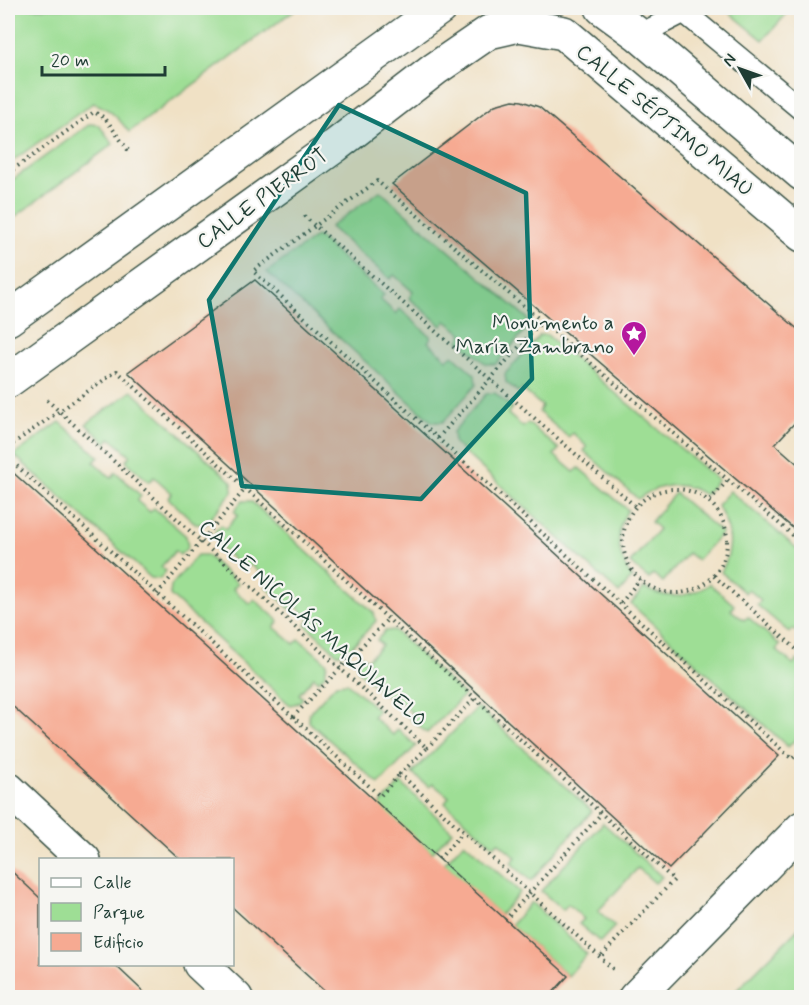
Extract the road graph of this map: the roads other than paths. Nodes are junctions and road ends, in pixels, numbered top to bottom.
1 (440, 8) edge
2 (602, 8) edge
3 (519, 25) joint
4 (639, 35) junction
5 (801, 110) edge
6 (801, 174) edge
7 (801, 235) edge
8 (8, 320) edge
9 (13, 377) edge
10 (8, 789) edge
11 (801, 828) edge
12 (82, 858) edge
13 (202, 966) edge
14 (637, 995) edge
15 (236, 998) edge

1 - 8 street
2 - 4 street
3 - 7 street, CALLE SÉPTIMO MIAU
3 - 9 street, CALLE PIERROT
4 - 5 lane
4 - 6 street
10 - 12 street
11 - 14 street
13 - 15 street

